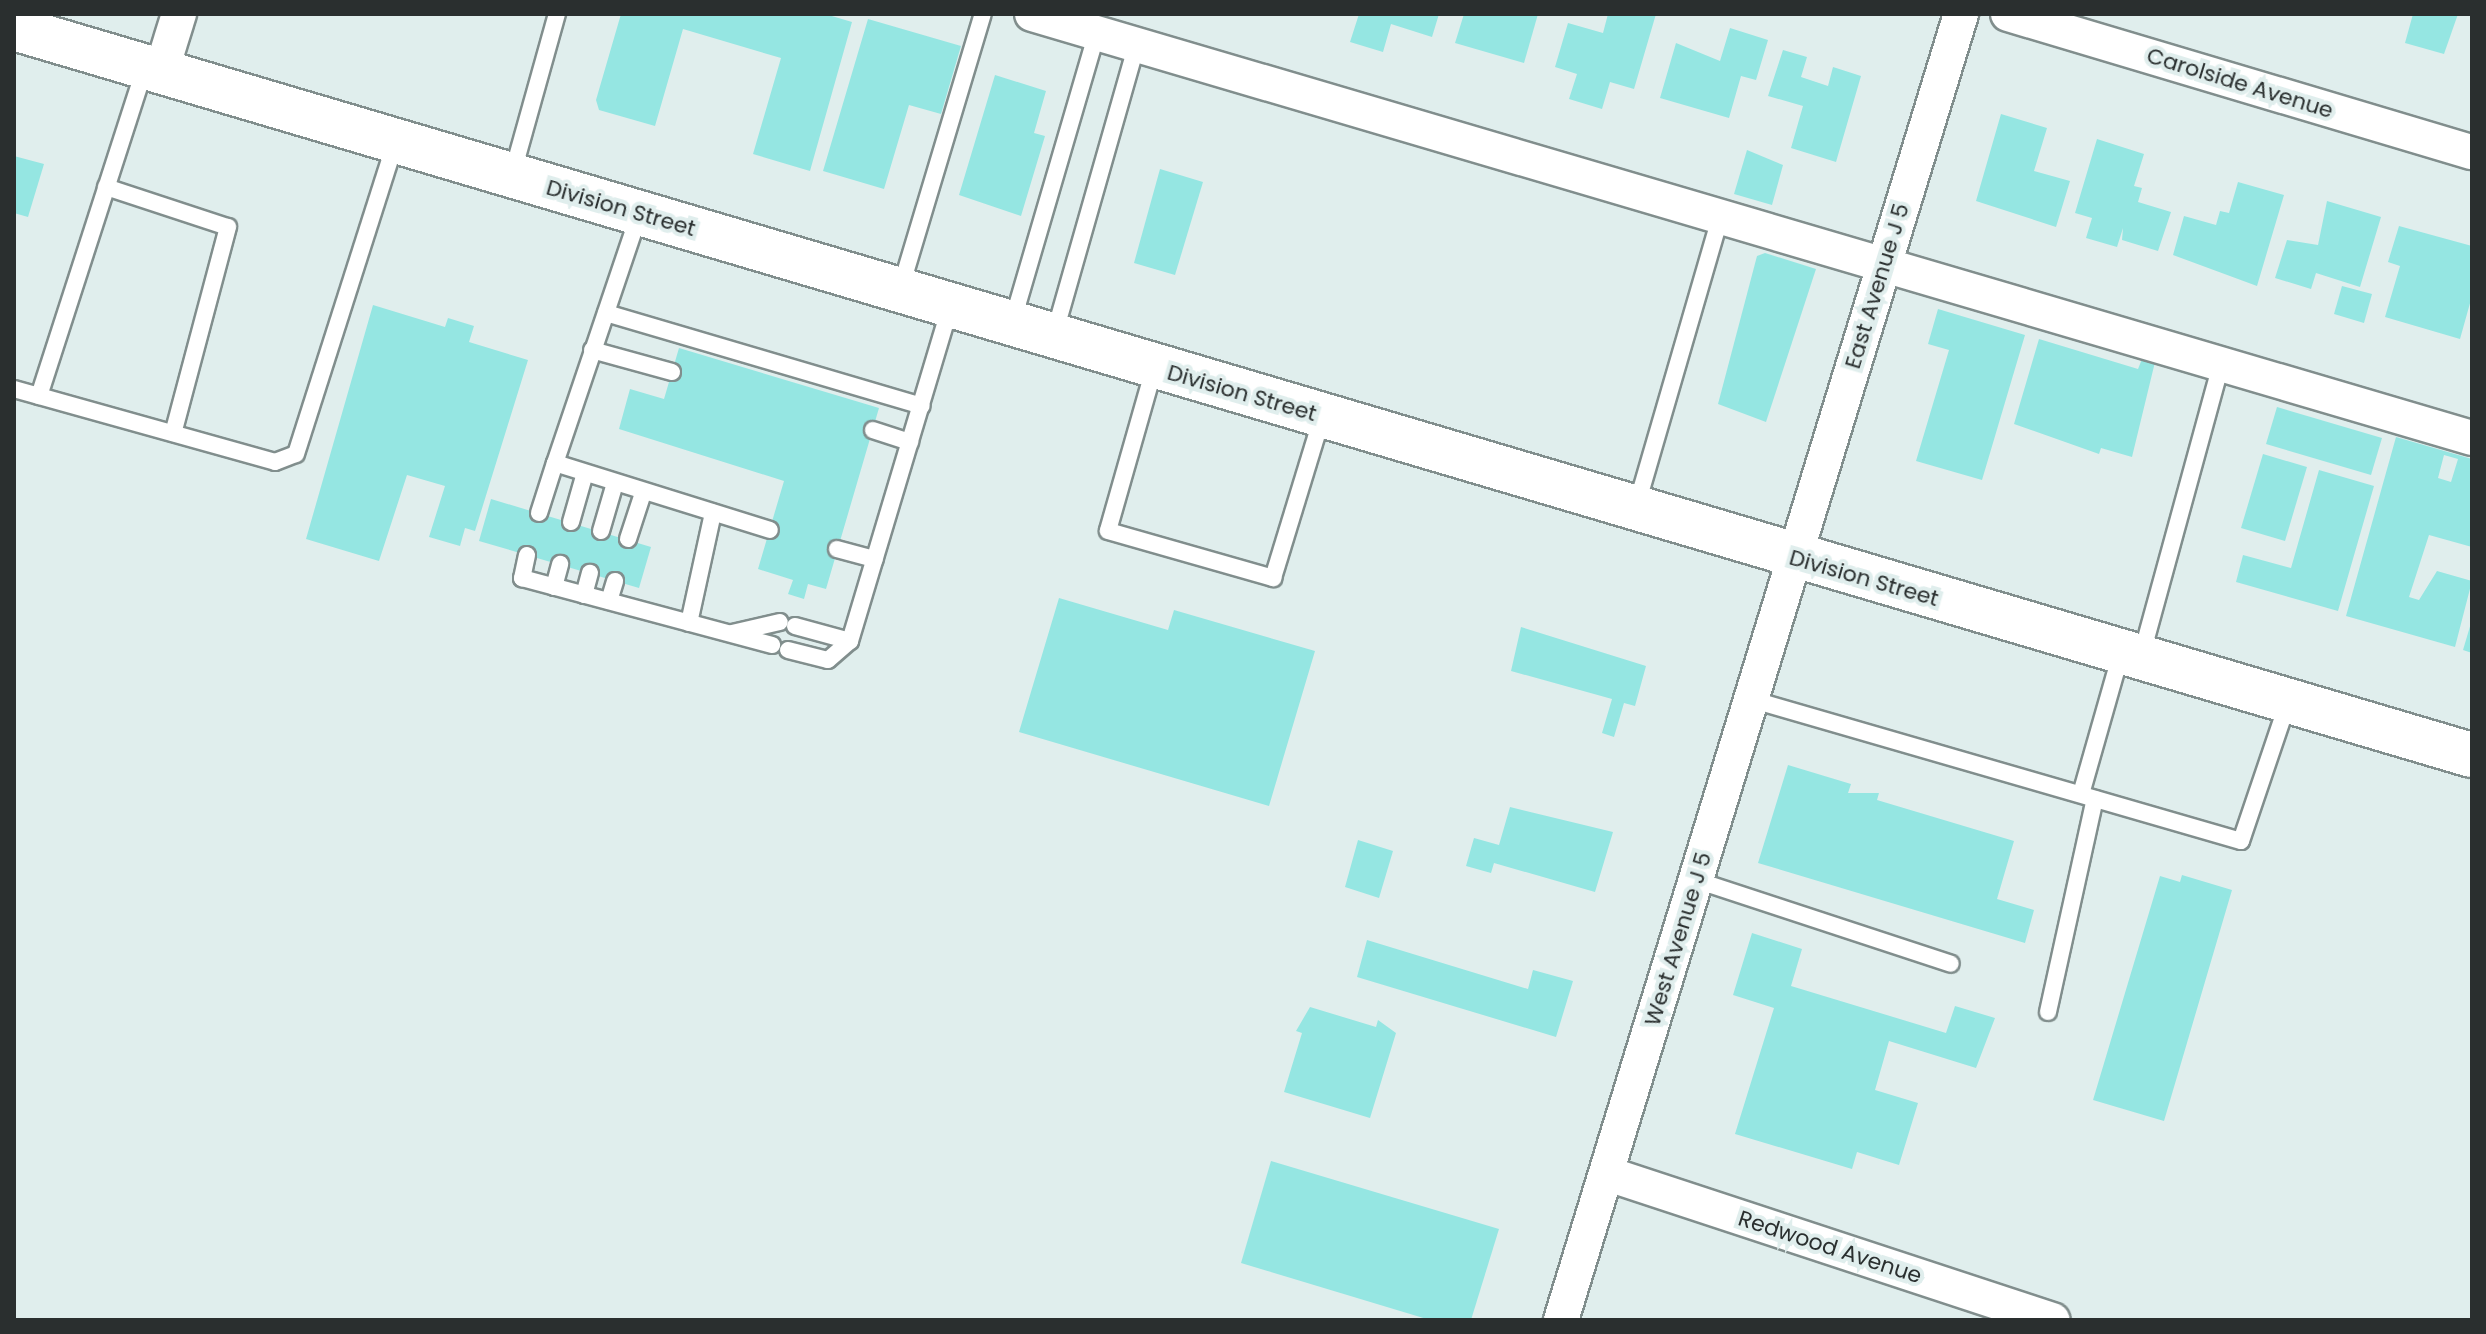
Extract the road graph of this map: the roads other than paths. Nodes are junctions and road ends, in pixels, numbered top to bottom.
1 (179, 14) edge
2 (557, 14) edge
3 (983, 14) edge
4 (1032, 14) edge
5 (1961, 14) edge
6 (2008, 14) edge
7 (14, 28) edge
8 (1097, 33) junction
9 (1137, 44) junction
10 (153, 69) junction
11 (395, 141) junction
12 (2472, 152) edge
13 (512, 176) junction
14 (106, 187) junction
15 (639, 213) junction
16 (1721, 215) junction
17 (1884, 263) junction
18 (899, 291) junction
19 (951, 305) junction
20 (606, 313) junction
21 (1012, 324) junction
22 (1054, 336) junction
23 (592, 350) junction
24 (2221, 365) junction
25 (1155, 367) junction
26 (672, 372) dead end
27 (14, 389) edge
28 (39, 396) junction
29 (922, 406) junction
30 (1322, 417) junction
31 (873, 430) dead end
32 (173, 433) junction
33 (2472, 438) edge
34 (910, 442) junction
35 (555, 463) junction
36 (585, 473) junction
37 (615, 483) junction
38 (643, 493) junction
39 (1636, 510) junction
40 (539, 513) dead end
41 (713, 513) junction
42 (571, 522) dead end
43 (770, 530) dead end
44 (601, 531) dead end
45 (628, 539) dead end
46 (837, 549) dead end
47 (527, 555) dead end
48 (1792, 557) junction
49 (875, 559) junction
50 (560, 564) dead end
51 (590, 573) dead end
52 (615, 581) dead end
53 (554, 587) junction
54 (584, 595) junction
55 (609, 601) junction
56 (689, 623) junction
57 (731, 633) junction
58 (850, 641) junction
59 (2131, 655) junction
60 (1750, 699) junction
61 (2288, 701) junction
62 (2472, 755) edge
63 (2088, 796) junction
64 (1696, 880) junction
65 (1951, 964) dead end
66 (2048, 1012) dead end
67 (1608, 1174) junction
68 (1561, 1320) edge
69 (2053, 1320) edge

1 - 10 street
2 - 13 lane
3 - 18 lane
4 - 8 street
5 - 17 street, East Avenue J 5
6 - 12 street, Carolside Avenue
7 - 10 main road, Division Street
8 - 9 street
8 - 21 lane
9 - 16 street
9 - 22 lane
10 - 11 main road, Division Street
10 - 14 lane
11 - 13 main road, Division Street
11 - 32 lane
13 - 15 main road, Division Street
14 - 28 lane
14 - 32 lane
15 - 18 main road, Division Street
15 - 20 lane
16 - 17 street
16 - 39 lane
17 - 24 street
17 - 48 street, East Avenue J 5
18 - 19 main road, Division Street
19 - 21 main road, Division Street
19 - 29 lane
20 - 23 lane
20 - 29 lane
21 - 22 main road, Division Street
22 - 25 main road, Division Street
23 - 26 lane
23 - 35 lane
24 - 33 street
24 - 59 lane
25 - 30 main road, Division Street
25 - 30 lane
27 - 28 lane
28 - 32 lane
29 - 34 lane
30 - 39 main road, Division Street
31 - 34 lane
34 - 49 lane
35 - 36 lane
35 - 40 lane
36 - 37 lane
36 - 42 lane
37 - 38 lane
37 - 44 lane
38 - 41 lane
38 - 45 lane
39 - 48 main road, Division Street
41 - 43 lane
41 - 56 lane
46 - 49 lane
47 - 53 lane
48 - 59 main road, Division Street
48 - 60 street, West Avenue J 5
49 - 58 lane
50 - 53 lane
51 - 54 lane
52 - 55 lane
53 - 54 lane
54 - 55 lane
55 - 56 lane
56 - 57 lane
57 - 58 lane
57 - 58 lane
59 - 61 main road, Division Street
59 - 63 lane
60 - 63 lane
60 - 64 street, West Avenue J 5
61 - 62 main road, Division Street
61 - 63 lane
63 - 66 lane
64 - 65 lane
64 - 67 street, West Avenue J 5
67 - 68 street, West Avenue J 5
67 - 69 street, Redwood Avenue

